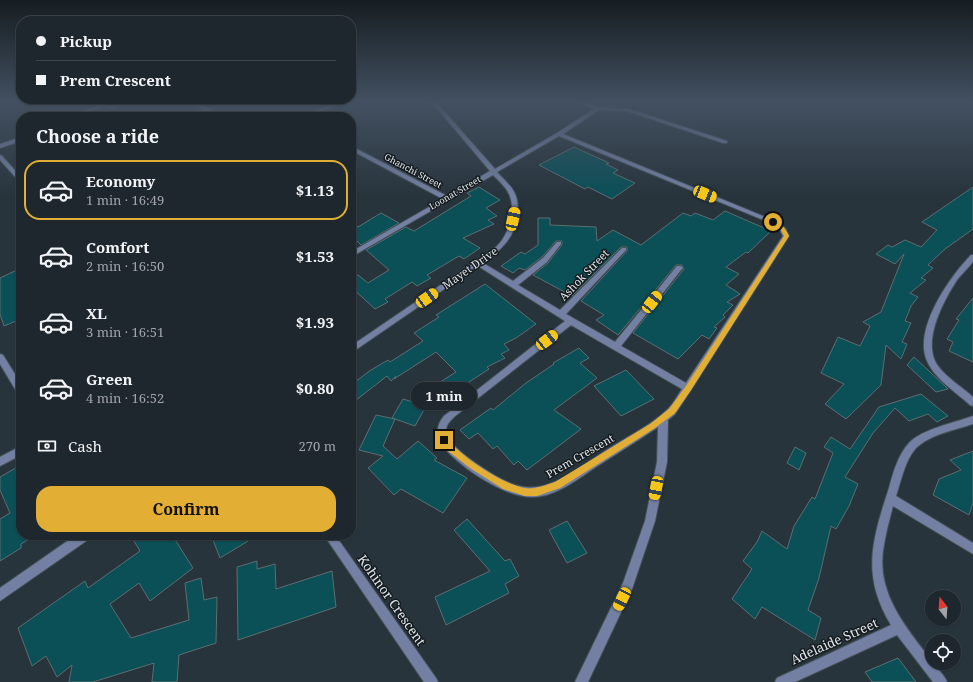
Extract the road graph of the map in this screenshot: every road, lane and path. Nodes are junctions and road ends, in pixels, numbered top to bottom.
1 (461, 133) edge
2 (697, 133) edge
3 (559, 134) joint
4 (16, 135) edge
5 (0, 140) edge
6 (16, 140) edge
7 (725, 142) dead end
8 (0, 146) edge
9 (356, 151) edge
10 (0, 157) edge
11 (494, 171) junction
12 (16, 173) edge
13 (446, 198) junction
14 (559, 243) dead end
15 (624, 249) dead end
16 (356, 252) edge
17 (973, 257) edge
18 (478, 263) junction
19 (679, 268) dead end
20 (513, 285) junction
21 (560, 315) junction
22 (571, 321) junction
23 (616, 346) junction
24 (356, 347) edge
25 (0, 357) edge
26 (16, 384) edge
27 (688, 388) junction
28 (973, 402) edge
29 (663, 418) junction
30 (973, 420) edge
31 (16, 453) edge
32 (0, 462) edge
33 (891, 499) junction
34 (78, 540) edge
35 (333, 540) edge
36 (973, 549) edge
37 (0, 595) edge
38 (899, 628) junction
39 (432, 682) edge
40 (581, 682) edge
41 (781, 682) edge
42 (941, 682) edge

1 - 11 street, Mayet Drive
2 - 7 street
3 - 11 street, Loonat Street
3 - 27 street, Prem Crescent
4 - 5 street
6 - 8 street
9 - 13 street, Ghanchi Street
10 - 12 street
11 - 13 street, Loonat Street
11 - 18 street, Mayet Drive
13 - 16 street, Loonat Street
14 - 20 street
15 - 21 street, Ashok Street
17 - 28 street
18 - 20 street, Ashok Street
18 - 24 street, Mayet Drive
19 - 23 street
20 - 21 street, Ashok Street
21 - 22 street, Ashok Street
22 - 23 street, Ashok Street
22 - 29 street, Prem Crescent
23 - 27 street, Ashok Street
25 - 26 street
27 - 29 street, Prem Crescent
29 - 40 street
30 - 33 street
31 - 32 street
33 - 36 street
33 - 38 street
34 - 37 street
35 - 39 street, Kohinor Crescent
38 - 41 street, Adelaide Street
38 - 42 street

